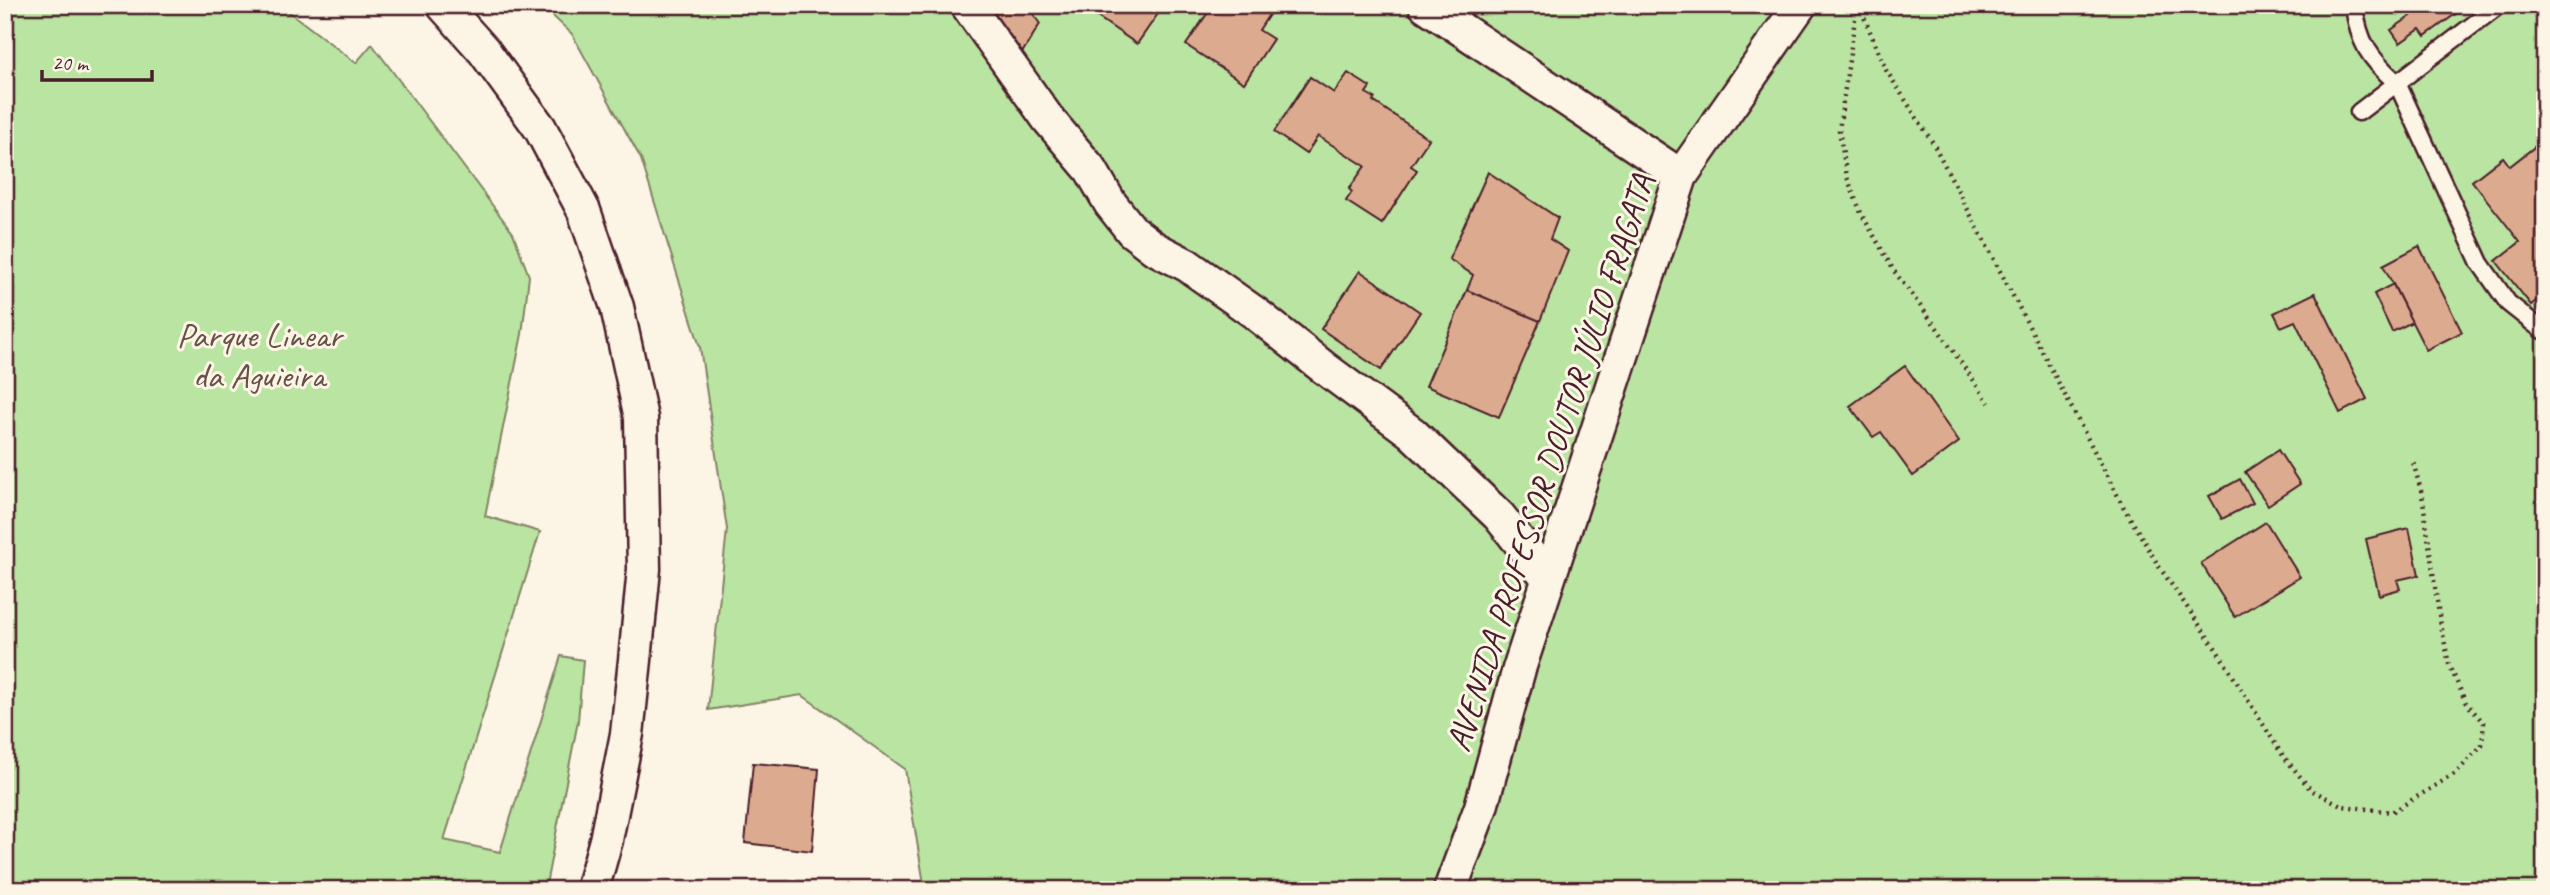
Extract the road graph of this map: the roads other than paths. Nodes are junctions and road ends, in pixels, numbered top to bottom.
1 (443, 5) edge
2 (967, 5) edge
3 (1425, 5) edge
4 (1800, 5) edge
5 (2354, 5) edge
6 (2499, 5) edge
7 (2397, 83) junction
8 (2359, 112) dead end
9 (1681, 176) junction
10 (2542, 330) dead end
11 (1548, 578) junction
12 (592, 890) edge
13 (1450, 890) edge

1 - 12 street
2 - 11 street
3 - 9 street
4 - 9 street, AVENIDA PROFESSOR DOUTOR JÚLIO FRAGATA
5 - 7 lane
6 - 7 lane
7 - 8 lane
7 - 10 lane
9 - 11 street, AVENIDA PROFESSOR DOUTOR JÚLIO FRAGATA
11 - 13 street, AVENIDA PROFESSOR DOUTOR JÚLIO FRAGATA

